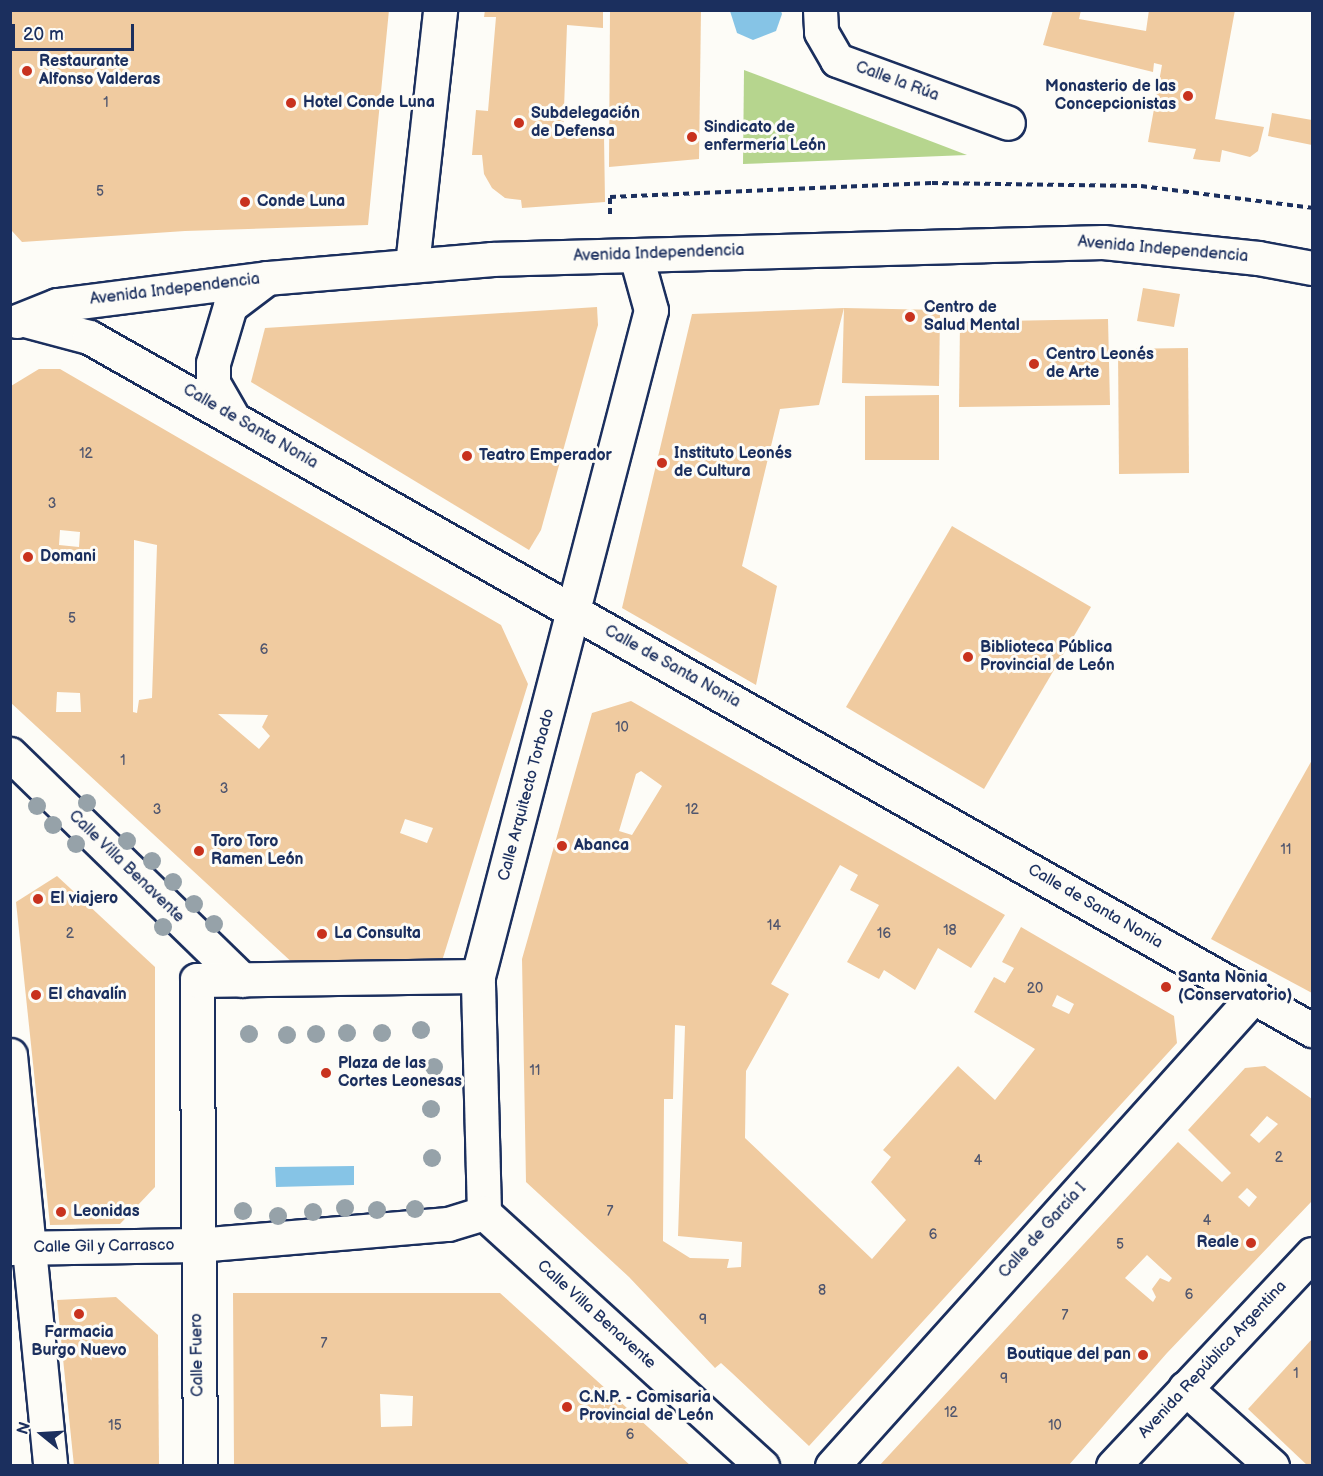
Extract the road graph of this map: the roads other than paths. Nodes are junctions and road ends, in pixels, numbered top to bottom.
1 (440, 10) edge
2 (820, 10) edge
3 (1008, 123) dead end
4 (636, 256) junction
5 (411, 265) junction
6 (1312, 268) edge
7 (267, 278) junction
8 (18, 321) edge
9 (232, 416) junction
10 (574, 613) junction
11 (10, 754) edge
12 (478, 976) junction
13 (242, 980) junction
14 (1254, 996) junction
15 (1312, 1030) edge
16 (10, 1055) edge
17 (484, 1213) junction
18 (197, 1245) junction
19 (20, 1248) edge
20 (1312, 1254) edge
21 (1185, 1388) junction
22 (50, 1466) edge
23 (200, 1466) edge
24 (762, 1466) edge
25 (832, 1466) edge
26 (1113, 1466) edge
27 (1272, 1466) edge

1 - 5 street
2 - 3 street, Calle la Rúa
4 - 5 street, Avenida Independencia
4 - 6 street, Avenida Independencia
4 - 10 street, Calle Arquitecto Torbado
5 - 7 street, Avenida Independencia
7 - 8 street, Avenida Independencia
7 - 9 street
8 - 9 street, Calle de Santa Nonia
9 - 10 street, Calle de Santa Nonia
10 - 12 street, Calle Arquitecto Torbado
10 - 14 street, Calle de Santa Nonia
11 - 13 street, Calle Villa Benavente
12 - 13 street
12 - 17 street
13 - 18 street
14 - 15 street, Calle de Santa Nonia
14 - 25 street, Calle de García I
16 - 19 street
17 - 18 street
17 - 24 street, Calle Villa Benavente
18 - 19 street, Calle Gil y Carrasco
18 - 23 street, Calle Fuero
19 - 22 street
20 - 21 street, Avenida República Argentina
21 - 26 street, Avenida República Argentina
21 - 27 street

